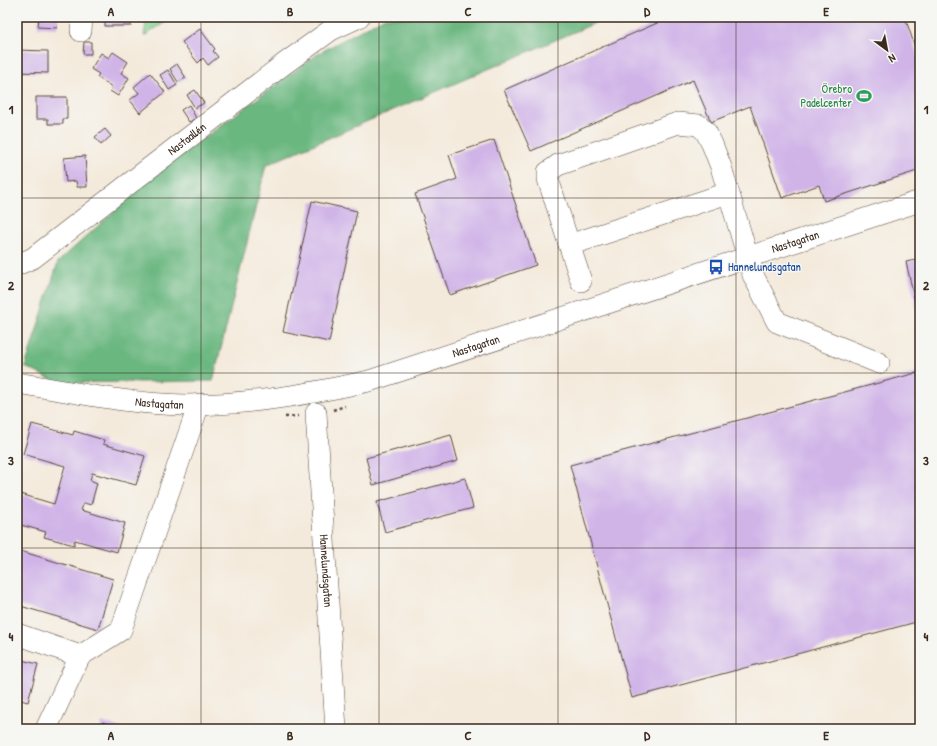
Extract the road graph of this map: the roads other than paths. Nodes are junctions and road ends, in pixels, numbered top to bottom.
1 (359, 17) edge
2 (728, 193) junction
3 (920, 201) edge
4 (569, 245) junction
5 (747, 256) junction
6 (17, 265) edge
7 (581, 281) dead end
8 (879, 363) dead end
9 (17, 383) edge
10 (199, 404) junction
11 (316, 413) dead end
12 (17, 634) edge
13 (80, 656) junction
14 (46, 729) edge
15 (336, 729) edge

1 - 6 street, Nastaallén
2 - 4 street
2 - 4 street
2 - 5 street
3 - 5 street, Nastagatan
4 - 7 street
5 - 8 street
5 - 10 street, Nastagatan
9 - 10 street, Nastagatan
10 - 13 street
11 - 15 street, Hannelundsgatan
12 - 13 street
13 - 14 street

